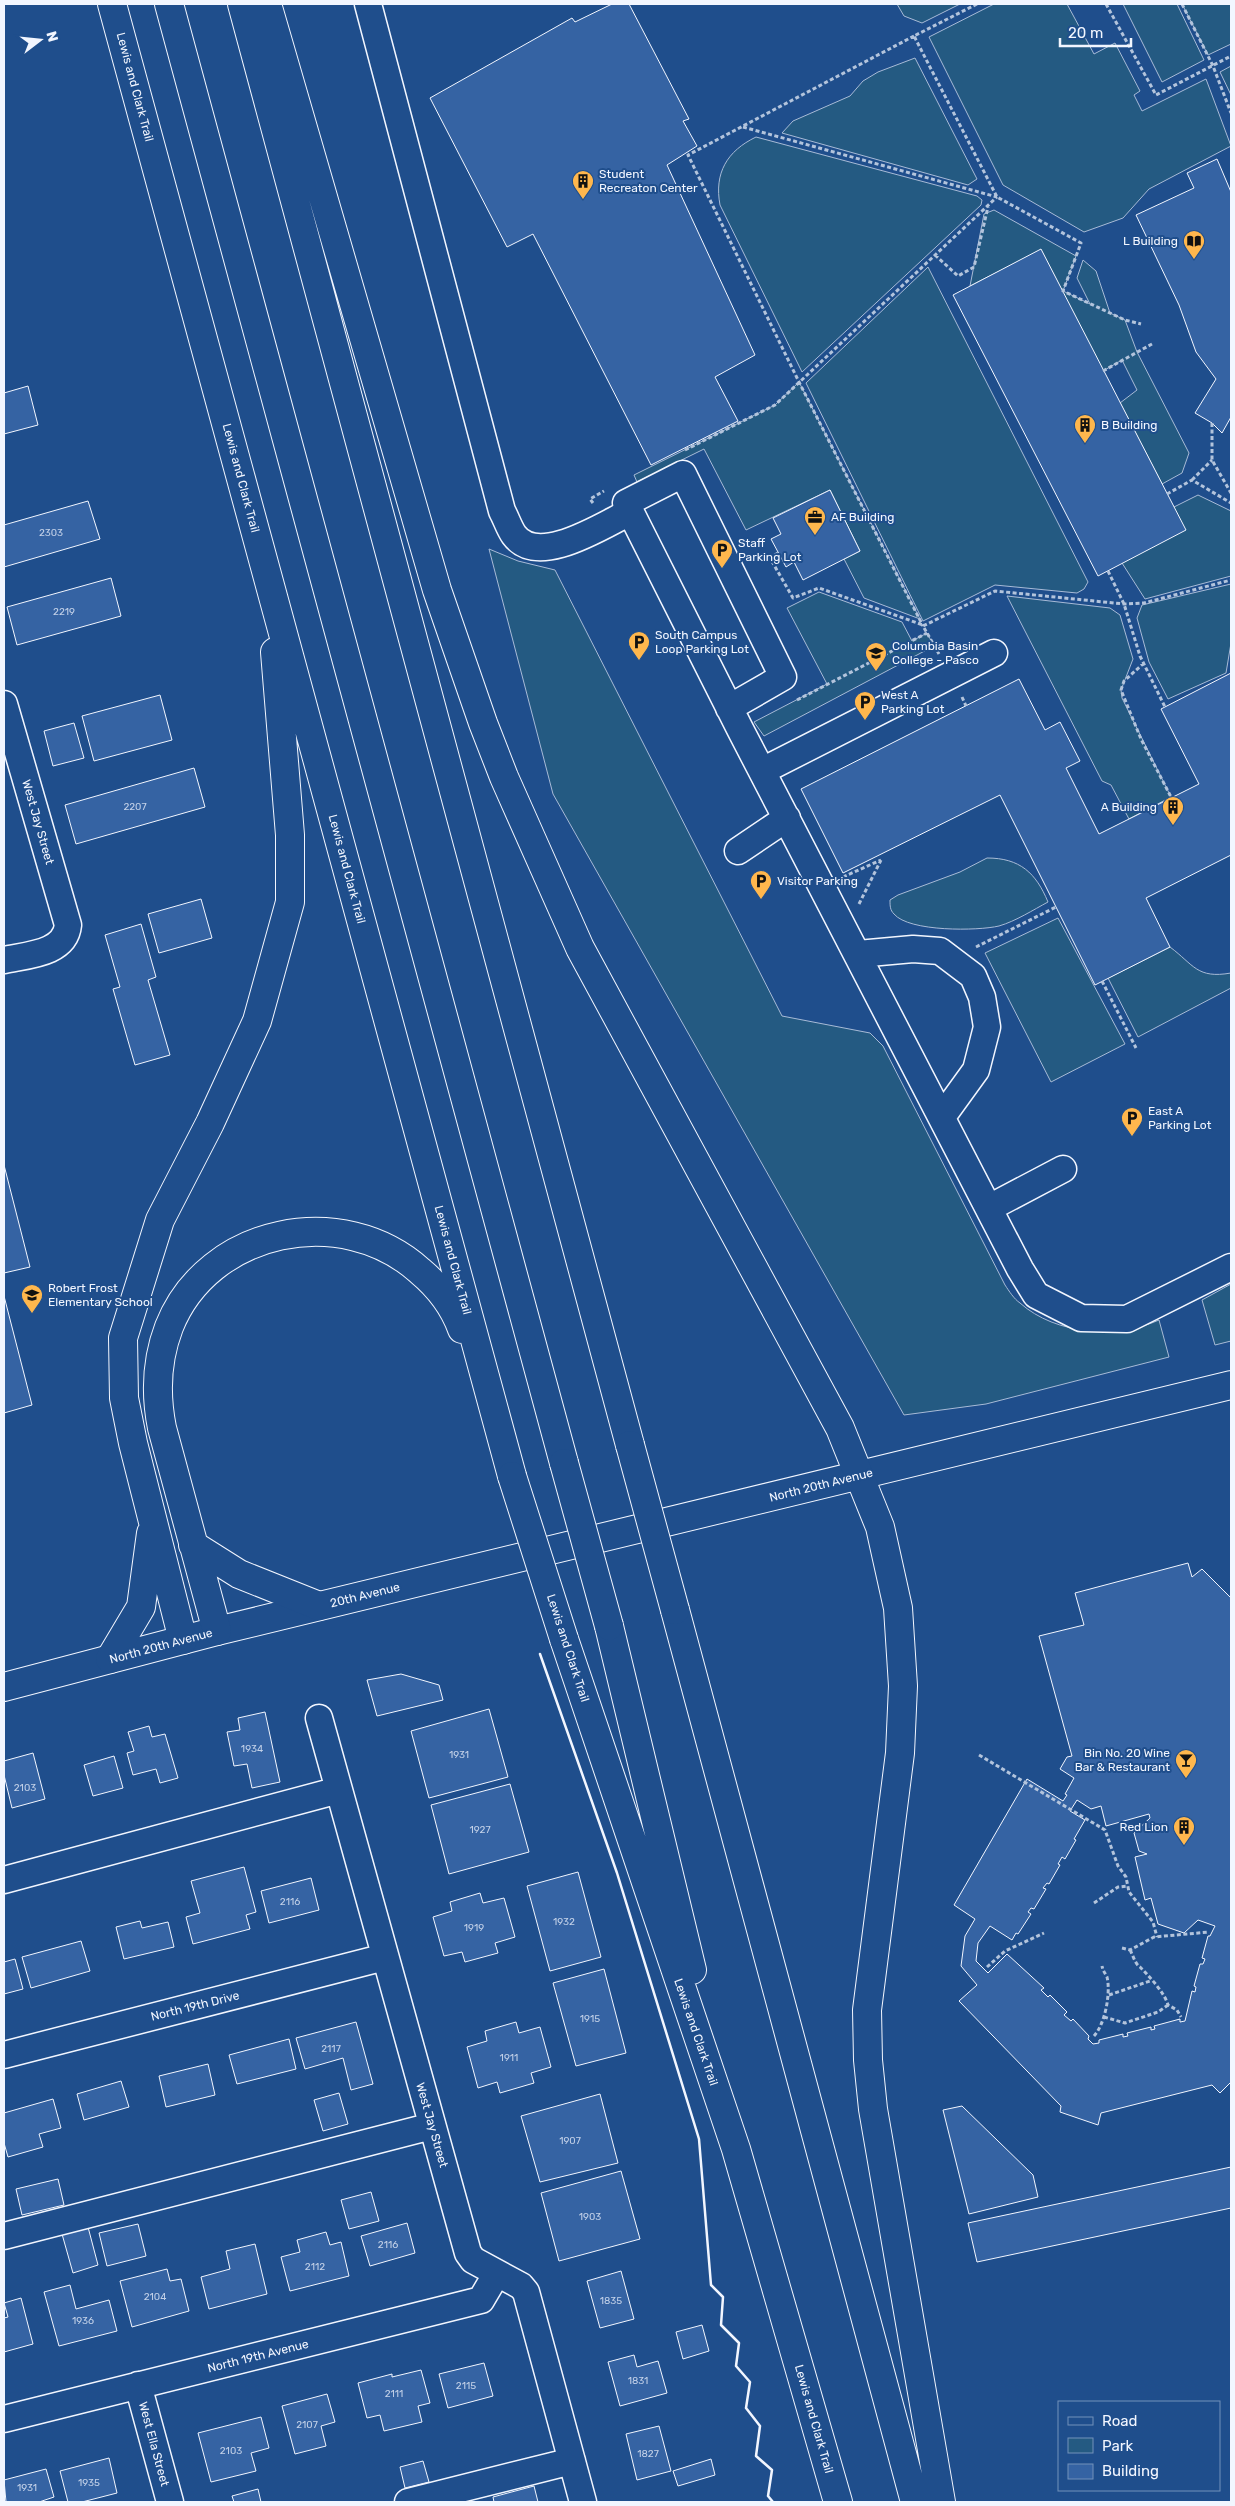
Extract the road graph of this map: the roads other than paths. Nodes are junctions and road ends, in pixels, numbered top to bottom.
1 (112, 4) edge
2 (169, 4) edge
3 (242, 4) edge
4 (267, 4) edge
5 (371, 5) edge
6 (242, 482) junction
7 (630, 512) junction
8 (994, 653) dead end
9 (4, 704) edge
10 (729, 708) junction
11 (762, 771) junction
12 (786, 818) junction
13 (738, 851) dead end
14 (858, 954) junction
15 (4, 960) edge
16 (942, 1117) junction
17 (1063, 1169) dead end
18 (989, 1208) junction
19 (1231, 1267) edge
20 (1231, 1385) edge
21 (861, 1475) junction
22 (512, 1476) junction
23 (153, 1520) junction
24 (193, 1545) junction
25 (410, 1584) joint
26 (319, 1606) junction
27 (217, 1631) junction
28 (183, 1640) junction
29 (110, 1659) junction
30 (4, 1687) edge
31 (319, 1718) dead end
32 (339, 1790) junction
33 (4, 1880) edge
34 (385, 1957) junction
35 (4, 2054) edge
36 (432, 2126) junction
37 (736, 2149) junction
38 (4, 2236) edge
39 (497, 2273) junction
40 (138, 2385) junction
41 (4, 2419) edge
42 (572, 2461) junction
43 (170, 2502) edge
44 (408, 2502) edge
45 (583, 2502) edge
46 (838, 2502) edge
47 (915, 2502) edge
48 (941, 2502) edge

1 - 6 main road, Lewis and Clark Trail
2 - 37 main road, bridge
3 - 47 main road, bridge
4 - 21 main road
5 - 7 street
6 - 22 main road, Lewis and Clark Trail
6 - 23 main road
7 - 10 street
7 - 10 street
8 - 11 street
9 - 15 street, West Jay Street
10 - 11 street
11 - 12 street
12 - 13 street
12 - 14 street
14 - 16 street
14 - 16 street
16 - 18 street
17 - 18 street
18 - 19 street
20 - 21 main road, North 20th Avenue
21 - 25 main road, North 20th Avenue
21 - 48 main road
22 - 24 main road
22 - 37 main road, Lewis and Clark Trail, bridge
23 - 28 main road
23 - 29 main road
24 - 26 main road
24 - 27 main road
25 - 26 main road, 20th Avenue
26 - 27 main road, North 20th Avenue
27 - 28 main road, North 20th Avenue
28 - 29 main road, North 20th Avenue
29 - 30 main road, North 20th Avenue
31 - 32 street, West Jay Street
32 - 33 street
32 - 34 street, West Jay Street
34 - 35 street, North 19th Drive
34 - 36 street, West Jay Street
36 - 38 street
36 - 39 street, West Jay Street
37 - 46 main road, Lewis and Clark Trail
39 - 40 street, North 19th Avenue
39 - 42 street, West Jay Street
40 - 41 street, North 19th Avenue
40 - 43 street, West Ella Street
42 - 44 street
42 - 45 street, West Jay Street

